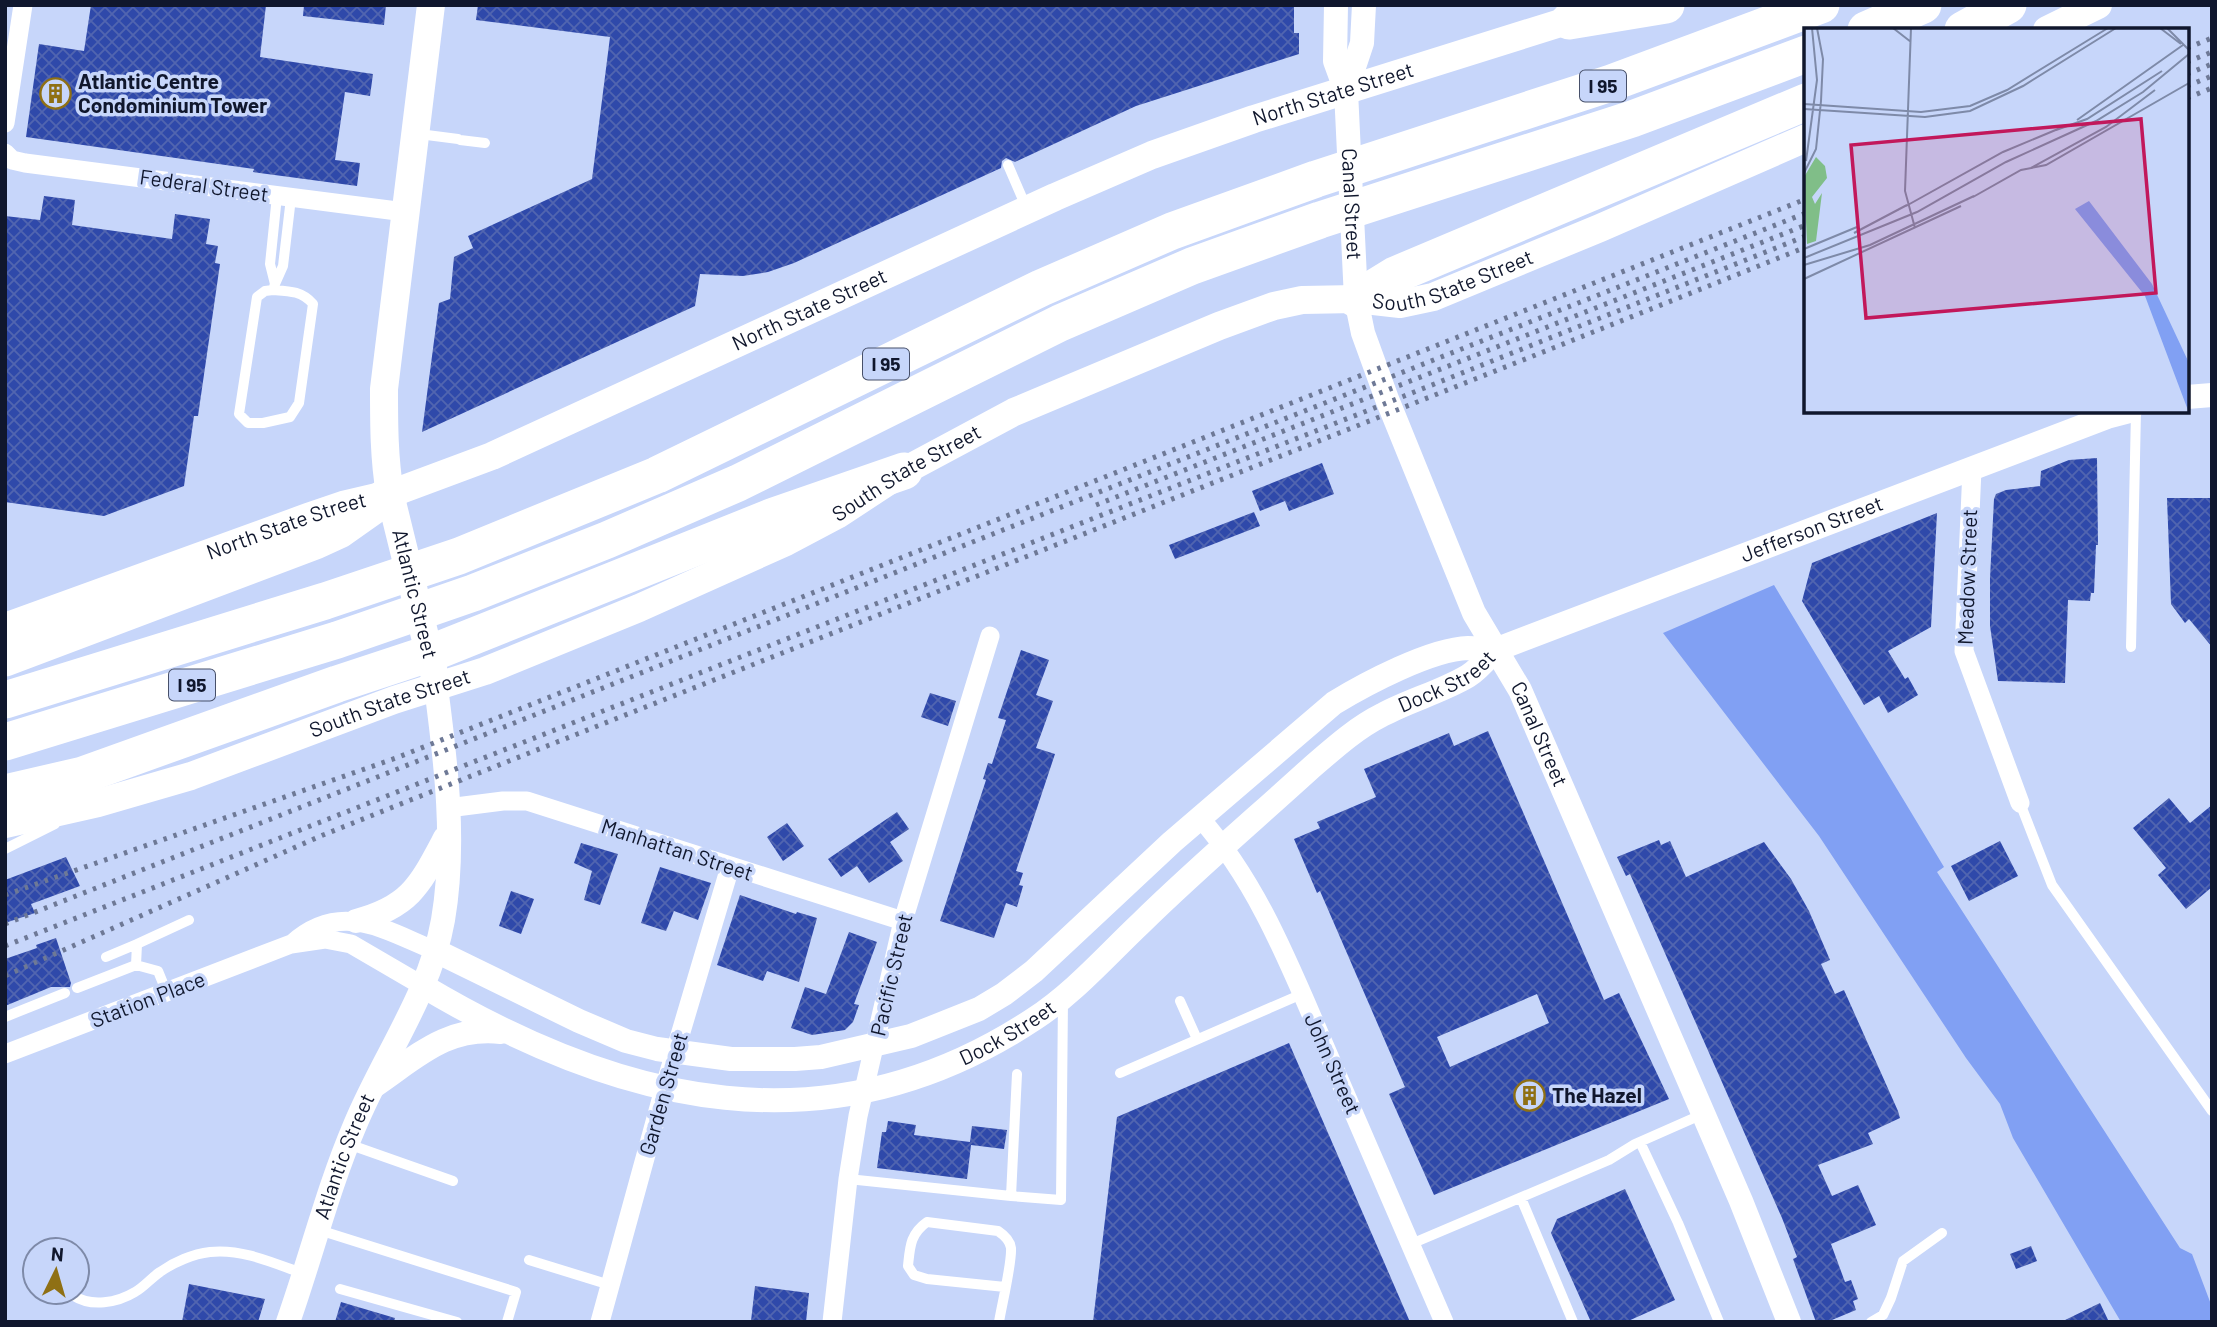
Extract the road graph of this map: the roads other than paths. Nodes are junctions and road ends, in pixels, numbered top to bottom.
1 (23, 5) edge
2 (430, 5) edge
3 (1336, 5) edge
4 (1364, 5) edge
5 (1618, 5) edge
6 (1666, 5) edge
7 (1821, 5) edge
8 (1923, 5) edge
9 (2008, 5) edge
10 (2098, 5) edge
11 (1569, 21) junction
12 (1871, 28) edge
13 (1967, 28) edge
14 (2051, 28) edge
15 (1804, 55) edge
16 (1346, 91) junction
17 (1804, 103) edge
18 (5, 123) edge
19 (415, 133) junction
20 (1804, 139) edge
21 (485, 143) dead end
22 (5, 153) edge
23 (1008, 164) dead end
24 (284, 197) junction
25 (1028, 210) junction
26 (405, 212) junction
27 (274, 287) junction
28 (1356, 299) junction
29 (2212, 395) edge
30 (2189, 397) edge
31 (2122, 413) edge
32 (2136, 413) edge
33 (1972, 469) junction
34 (904, 471) junction
35 (390, 494) junction
36 (990, 636) dead end
37 (6, 647) edge
38 (2131, 647) dead end
39 (1495, 650) junction
40 (436, 687) junction
41 (5, 700) edge
42 (5, 742) edge
43 (5, 793) edge
44 (98, 803) junction
45 (2020, 803) joint
46 (1200, 818) junction
47 (449, 819) junction
48 (5, 824) edge
49 (1224, 845) junction
50 (5, 849) edge
51 (730, 867) junction
52 (189, 920) dead end
53 (356, 921) junction
54 (903, 921) junction
55 (137, 944) junction
56 (291, 944) junction
57 (436, 951) junction
58 (106, 957) dead end
59 (136, 965) junction
60 (423, 986) junction
61 (77, 988) dead end
62 (65, 993) dead end
63 (167, 994) junction
64 (1302, 995) junction
65 (1063, 996) junction
66 (1180, 1001) dead end
67 (5, 1017) edge
68 (509, 1033) junction
69 (1197, 1039) junction
70 (876, 1045) junction
71 (675, 1052) junction
72 (5, 1055) edge
73 (1120, 1073) dead end
74 (1017, 1074) dead end
75 (371, 1088) junction
76 (664, 1089) junction
77 (864, 1093) junction
78 (2212, 1111) edge
79 (1703, 1114) junction
80 (1640, 1142) junction
81 (348, 1144) junction
82 (848, 1179) junction
83 (453, 1181) dead end
84 (1011, 1196) junction
85 (1521, 1198) junction
86 (319, 1230) junction
87 (1942, 1233) dead end
88 (1411, 1244) junction
89 (529, 1260) dead end
90 (305, 1274) junction
91 (610, 1285) junction
92 (1005, 1287) junction
93 (340, 1289) dead end
94 (91, 1303) edge
95 (288, 1322) edge
96 (457, 1322) edge
97 (507, 1322) edge
98 (600, 1322) edge
99 (832, 1322) edge
100 (999, 1322) edge
101 (1444, 1322) edge
102 (1573, 1322) edge
103 (1720, 1322) edge
104 (1789, 1322) edge
105 (1871, 1322) edge

1 - 18 street
2 - 19 main road, Atlantic Street
3 - 16 street
4 - 16 street
5 - 11 main road, North State Street
6 - 11 highway
7 - 41 highway, I 95
8 - 12 highway
9 - 13 highway
10 - 14 main road
11 - 16 main road, North State Street
15 - 42 highway, I 95
16 - 25 main road, North State Street
16 - 28 street, Canal Street
17 - 28 highway
19 - 21 lane
19 - 26 main road, Atlantic Street
20 - 28 main road, South State Street
22 - 24 street, Federal Street
23 - 25 lane
24 - 26 street, Federal Street
24 - 27 lane
25 - 35 main road, North State Street
26 - 35 main road, Atlantic Street
27 - 27 lane
28 - 34 main road, South State Street
28 - 39 street, Canal Street
29 - 30 street
31 - 33 street, Jefferson Street
32 - 38 lane
33 - 39 street, Jefferson Street
33 - 45 street, Meadow Street
34 - 40 main road, South State Street
34 - 43 highway
35 - 37 highway
35 - 40 main road, Atlantic Street
36 - 54 street, Pacific Street
39 - 46 street, Dock Street
39 - 49 street, Dock Street
39 - 79 street, Canal Street
40 - 44 main road, South State Street
40 - 47 street, Atlantic Street
44 - 48 main road, South State Street
44 - 50 lane
45 - 78 lane
46 - 49 street, John Street
46 - 70 street, Dock Street
47 - 51 street, Manhattan Street
47 - 53 street
47 - 57 street, Atlantic Street
49 - 64 street, John Street
49 - 65 street, Dock Street
51 - 54 street, Manhattan Street
51 - 71 street, Garden Street
52 - 55 lane
53 - 56 street, Station Place
53 - 57 street, Station Place
54 - 70 street, Pacific Street
55 - 58 lane
55 - 59 lane
56 - 60 street, Station Place
56 - 63 street, Station Place
57 - 60 street, Atlantic Street
57 - 71 street, Dock Street
59 - 61 lane
59 - 63 lane
60 - 68 street, Dock Street
60 - 75 street, Atlantic Street
62 - 67 lane
63 - 72 street, Station Place
64 - 69 lane
64 - 88 street, John Street
65 - 77 street, Dock Street
65 - 84 lane
66 - 69 lane
68 - 75 street
68 - 76 street, Dock Street
69 - 73 lane
70 - 71 street, Dock Street
70 - 77 street, Pacific Street
71 - 76 street, Garden Street
74 - 84 lane
75 - 81 street, Atlantic Street
76 - 77 street, Dock Street
76 - 91 street, Garden Street
77 - 82 street, Pacific Street
79 - 80 lane
79 - 104 street, Canal Street
80 - 85 lane
80 - 103 lane
81 - 83 lane
81 - 86 street, Atlantic Street
82 - 84 lane
82 - 99 street, Pacific Street
85 - 88 lane
85 - 102 lane
86 - 90 street, Atlantic Street
86 - 97 lane
87 - 105 lane
88 - 101 street, John Street
89 - 91 lane
90 - 94 lane
90 - 95 street, Atlantic Street
91 - 98 street, Garden Street
92 - 92 lane
92 - 100 lane
93 - 96 lane

